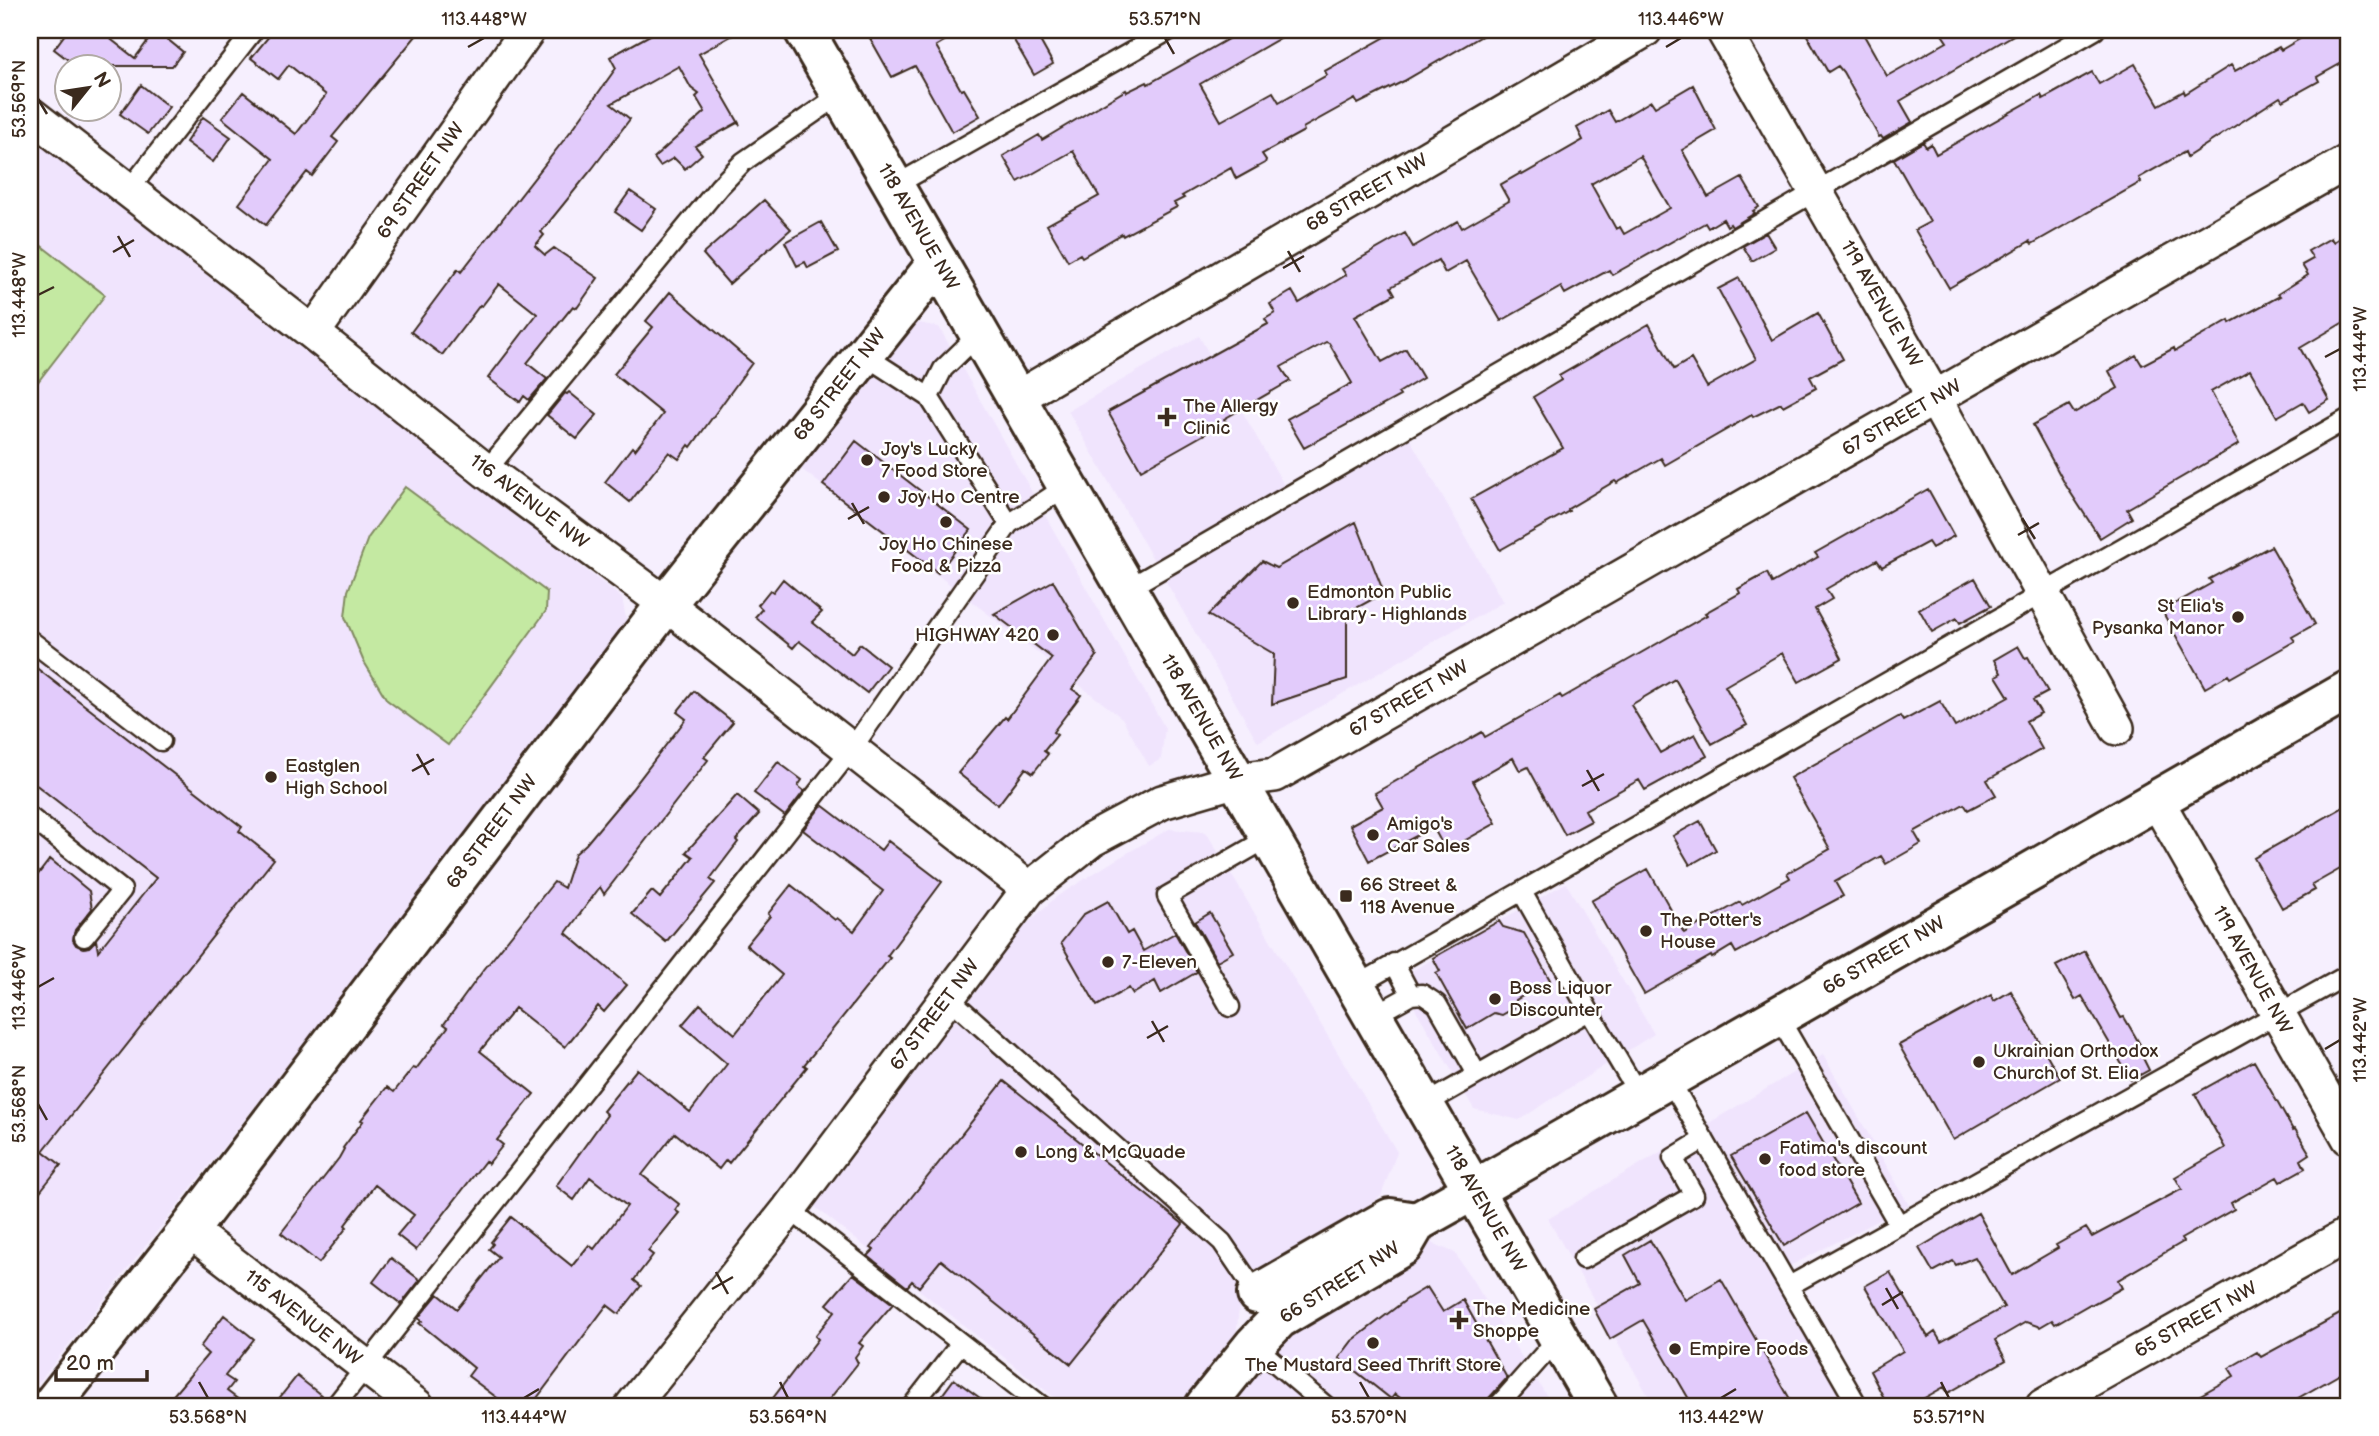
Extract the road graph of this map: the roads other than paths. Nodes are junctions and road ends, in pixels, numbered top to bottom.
1 (254, 30) edge
2 (528, 30) edge
3 (804, 30) edge
4 (1170, 30) edge
5 (1645, 30) edge
6 (1723, 30) edge
7 (2095, 30) edge
8 (841, 94) junction
9 (30, 114) edge
10 (2349, 161) edge
11 (894, 186) junction
12 (128, 191) junction
13 (1816, 191) junction
14 (938, 261) junction
15 (313, 333) junction
16 (979, 334) junction
17 (864, 355) junction
18 (929, 397) junction
19 (1017, 398) junction
20 (1935, 398) junction
21 (2349, 418) edge
22 (486, 471) junction
23 (1068, 486) junction
24 (1009, 524) junction
25 (1127, 589) junction
26 (2042, 593) junction
27 (666, 604) junction
28 (30, 640) edge
29 (2349, 690) edge
30 (2117, 728) dead end
31 (161, 741) dead end
32 (851, 750) junction
33 (1237, 780) junction
34 (2157, 801) junction
35 (30, 817) edge
36 (1270, 837) junction
37 (1029, 889) junction
38 (1522, 892) junction
39 (84, 937) dead end
40 (1394, 963) junction
41 (2349, 974) edge
42 (1410, 995) junction
43 (948, 997) junction
44 (1365, 1001) junction
45 (1230, 1007) dead end
46 (1589, 1011) junction
47 (2277, 1015) junction
48 (1778, 1017) junction
49 (1477, 1074) junction
50 (1654, 1087) junction
51 (1424, 1105) junction
52 (1704, 1139) junction
53 (2349, 1139) edge
54 (1474, 1190) junction
55 (789, 1209) junction
56 (1899, 1225) junction
57 (189, 1230) junction
58 (2349, 1234) edge
59 (1583, 1259) dead end
60 (1789, 1286) junction
61 (1263, 1319) junction
62 (1559, 1337) junction
63 (961, 1343) junction
64 (366, 1367) junction
65 (51, 1406) edge
66 (335, 1406) edge
67 (417, 1406) edge
68 (632, 1406) edge
69 (912, 1406) edge
70 (1042, 1406) edge
71 (1205, 1406) edge
72 (1326, 1406) edge
73 (1498, 1406) edge
74 (1598, 1406) edge
75 (1858, 1406) edge
76 (2043, 1406) edge

1 - 12 lane
2 - 15 street, 69 STREET NW
3 - 8 main road, 118 AVENUE NW
4 - 11 lane
5 - 19 street, 68 STREET NW
6 - 13 street, 119 AVENUE NW
7 - 13 lane
8 - 11 main road, 118 AVENUE NW
8 - 22 lane
9 - 12 street, 116 AVENUE NW
10 - 20 street, 67 STREET NW
11 - 14 main road, 118 AVENUE NW
12 - 15 street, 116 AVENUE NW
13 - 20 street, 119 AVENUE NW
13 - 25 lane
14 - 16 main road, 118 AVENUE NW
14 - 17 main road, 68 STREET NW
15 - 22 street, 116 AVENUE NW
16 - 18 lane
16 - 19 main road, 118 AVENUE NW
17 - 18 lane
17 - 27 main road, 68 STREET NW
18 - 24 lane
19 - 23 main road, 118 AVENUE NW
20 - 26 street, 119 AVENUE NW
20 - 33 street, 67 STREET NW
21 - 26 lane
22 - 27 street, 116 AVENUE NW
23 - 24 lane
23 - 25 main road, 118 AVENUE NW
24 - 32 lane
25 - 33 main road, 118 AVENUE NW
26 - 30 street, 119 AVENUE NW
26 - 38 lane
27 - 32 street, 116 AVENUE NW
27 - 57 main road, 68 STREET NW
28 - 31 lane
29 - 34 main road, 66 STREET NW
32 - 37 street, 116 AVENUE NW
32 - 64 lane
33 - 36 main road, 118 AVENUE NW
33 - 37 street, 67 STREET NW
34 - 47 street, 119 AVENUE NW
34 - 48 main road, 66 STREET NW
35 - 39 lane
36 - 44 main road, 118 AVENUE NW
36 - 45 lane
37 - 43 street, 67 STREET NW
38 - 40 lane
38 - 46 lane
40 - 42 lane
40 - 44 lane
41 - 47 lane
42 - 44 lane
42 - 49 lane
43 - 55 street, 67 STREET NW
43 - 61 lane
44 - 51 main road, 118 AVENUE NW
46 - 49 lane
46 - 50 lane
47 - 53 street, 119 AVENUE NW
47 - 56 lane
48 - 50 main road, 66 STREET NW
48 - 56 lane
49 - 51 lane
50 - 52 lane
50 - 54 main road, 66 STREET NW
51 - 54 main road, 118 AVENUE NW
52 - 59 lane
52 - 60 lane
54 - 61 main road, 66 STREET NW
54 - 62 main road, 118 AVENUE NW
55 - 63 lane
55 - 68 street, 67 STREET NW
56 - 60 lane
57 - 64 street, 115 AVENUE NW
57 - 65 main road, 68 STREET NW
58 - 76 street, 65 STREET NW
60 - 75 lane
61 - 71 main road, 66 STREET NW
61 - 72 lane
62 - 73 lane
62 - 74 main road, 118 AVENUE NW
63 - 69 lane
63 - 70 lane
64 - 66 lane
64 - 67 street, 115 AVENUE NW

